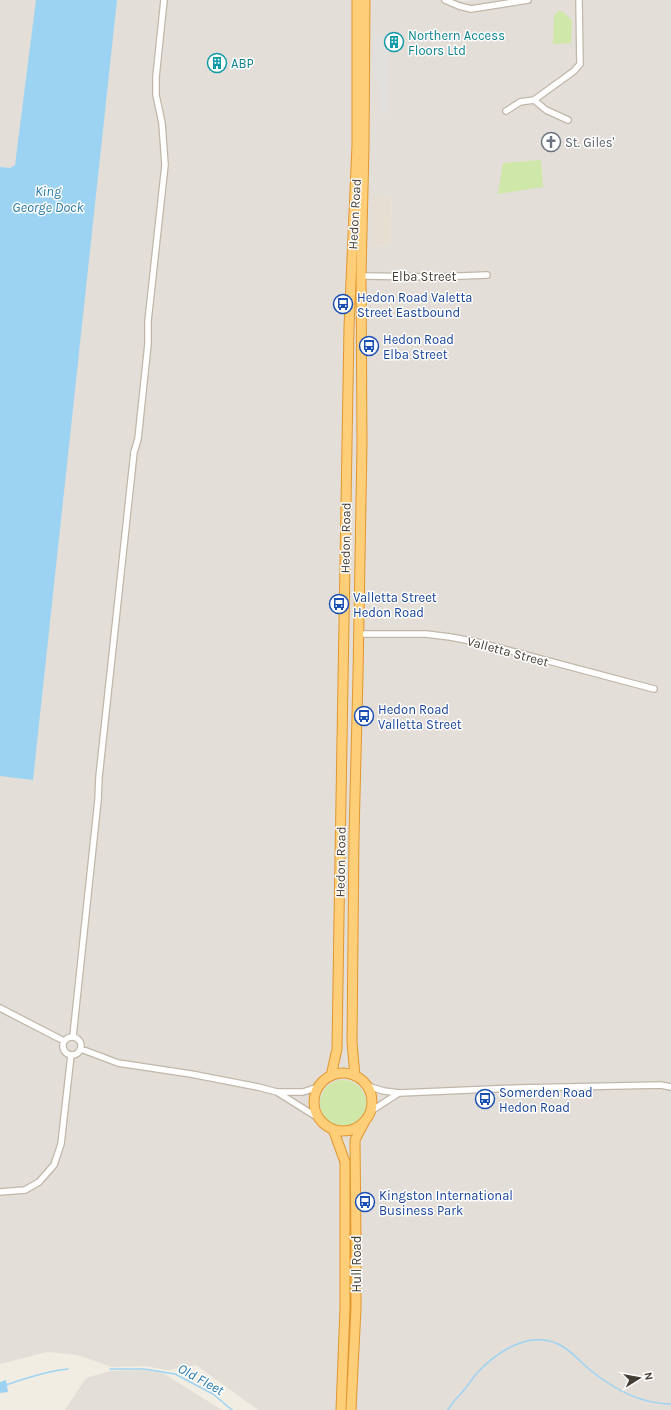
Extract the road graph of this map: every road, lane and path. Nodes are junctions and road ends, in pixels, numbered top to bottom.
1 (164, 0) edge
2 (357, 0) edge
3 (364, 0) edge
4 (445, 0) edge
5 (528, 0) edge
6 (580, 0) edge
7 (534, 100) junction
8 (506, 111) dead end
9 (568, 120) dead end
10 (487, 275) dead end
11 (361, 276) junction
12 (359, 634) junction
13 (654, 689) dead end
14 (0, 1008) edge
15 (73, 1036) junction
16 (64, 1041) junction
17 (81, 1049) junction
18 (71, 1055) junction
19 (331, 1076) junction
20 (355, 1076) junction
21 (367, 1086) junction
22 (671, 1087) edge
23 (318, 1088) junction
24 (277, 1092) junction
25 (400, 1093) junction
26 (371, 1111) junction
27 (320, 1119) junction
28 (365, 1121) junction
29 (333, 1129) junction
30 (0, 1192) edge
31 (341, 1410) edge
32 (351, 1410) edge

1 - 15 street
2 - 19 highway, Hedon Road
3 - 11 highway, Hedon Road
4 - 5 street
6 - 7 street
7 - 8 street
7 - 9 street
10 - 11 street, Elba Street
11 - 12 highway, Hedon Road
12 - 13 street, Valletta Street
12 - 20 highway, Hedon Road
14 - 16 street
15 - 16 street
15 - 17 street
16 - 18 street
17 - 18 street
17 - 24 street
18 - 30 street
19 - 20 highway
19 - 23 highway
20 - 21 highway
21 - 25 street
21 - 26 highway
22 - 25 street
23 - 24 street
23 - 27 highway
24 - 27 street
25 - 26 street
26 - 28 highway
27 - 29 highway
28 - 29 highway
28 - 32 highway, Hull Road
29 - 31 highway, Hull Road

